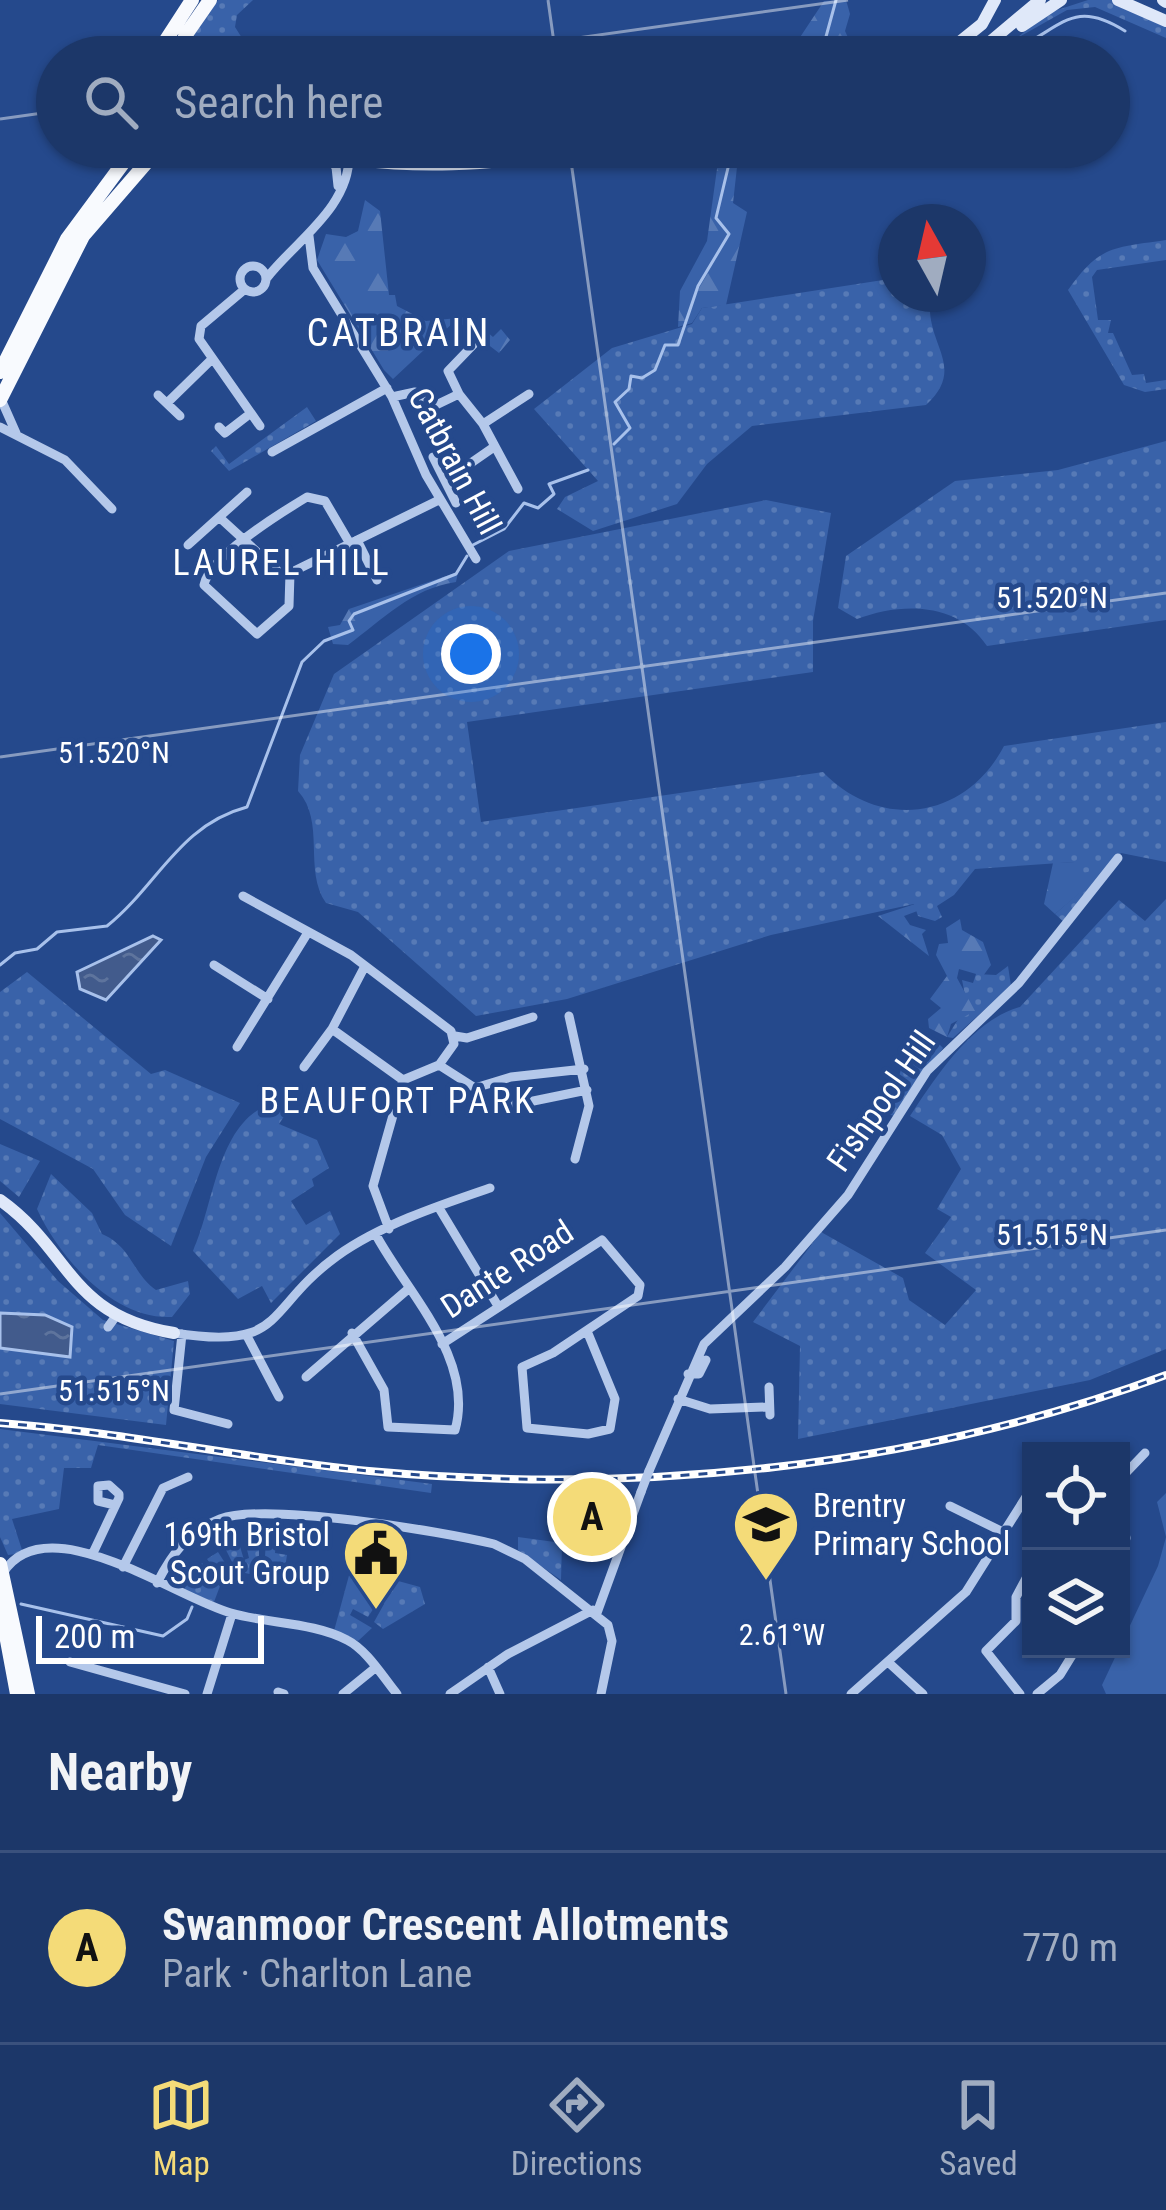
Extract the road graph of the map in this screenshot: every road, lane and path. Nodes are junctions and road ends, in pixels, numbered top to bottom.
1 (192, 0) edge
2 (211, 0) edge
3 (995, 0) edge
4 (1040, 0) edge
5 (1061, 0) edge
6 (1118, 0) edge
7 (1138, 0) edge
8 (1166, 18) edge
9 (169, 36) edge
10 (185, 36) edge
11 (966, 36) edge
12 (1000, 36) edge
13 (1006, 36) edge
14 (118, 168) edge
15 (142, 168) edge
16 (336, 168) edge
17 (348, 168) edge
18 (338, 191) junction
19 (309, 236) junction
20 (281, 259) junction
21 (259, 267) junction
22 (266, 279) junction
23 (245, 289) junction
24 (474, 344) dead end
25 (210, 361) junction
26 (0, 372) edge
27 (389, 393) junction
28 (459, 394) junction
29 (530, 394) dead end
30 (0, 399) edge
31 (251, 413) junction
32 (180, 416) dead end
33 (483, 424) junction
34 (260, 426) dead end
35 (0, 427) edge
36 (219, 428) dead end
37 (0, 437) edge
38 (25, 440) junction
39 (494, 447) junction
40 (272, 452) dead end
41 (434, 457) dead end
42 (445, 481) junction
43 (518, 489) dead end
44 (247, 492) dead end
45 (439, 500) junction
46 (456, 503) dead end
47 (112, 509) dead end
48 (219, 517) junction
49 (243, 541) junction
50 (353, 541) junction
51 (188, 544) dead end
52 (476, 560) dead end
53 (290, 573) junction
54 (377, 580) dead end
55 (1118, 859) dead end
56 (243, 896) dead end
57 (307, 934) junction
58 (214, 965) dead end
59 (365, 966) junction
60 (268, 999) junction
61 (569, 1016) dead end
62 (533, 1017) dead end
63 (332, 1029) junction
64 (455, 1036) junction
65 (237, 1047) dead end
66 (439, 1065) junction
67 (304, 1067) dead end
68 (584, 1069) junction
69 (403, 1080) junction
70 (587, 1090) junction
71 (509, 1106) dead end
72 (575, 1159) dead end
73 (490, 1188) dead end
74 (0, 1200) edge
75 (439, 1208) junction
76 (389, 1229) junction
77 (376, 1235) junction
78 (407, 1289) junction
79 (498, 1306) junction
80 (587, 1331) junction
81 (352, 1333) junction
82 (178, 1334) junction
83 (247, 1336) junction
84 (442, 1344) junction
85 (706, 1360) dead end
86 (688, 1374) junction
87 (306, 1377) dead end
88 (769, 1387) dead end
89 (279, 1397) dead end
90 (678, 1399) junction
91 (222, 1406) dead end
92 (710, 1409) junction
93 (711, 1423) dead end
94 (1145, 1453) dead end
95 (1130, 1469) edge
96 (188, 1477) dead end
97 (1022, 1503) edge
98 (116, 1505) dead end
99 (950, 1507) dead end
100 (1003, 1532) junction
101 (94, 1553) junction
102 (123, 1567) junction
103 (2, 1568) edge
104 (157, 1583) junction
105 (1022, 1585) edge
106 (0, 1604) edge
107 (595, 1611) junction
108 (232, 1614) junction
109 (1071, 1658) edge
110 (888, 1662) junction
111 (70, 1663) dead end
112 (488, 1667) junction
113 (375, 1668) junction
114 (1052, 1690) edge
115 (17, 1694) edge
116 (28, 1694) edge
117 (185, 1694) edge
118 (207, 1694) edge
119 (343, 1694) edge
120 (397, 1694) edge
121 (450, 1694) edge
122 (500, 1694) edge
123 (601, 1694) edge
124 (851, 1694) edge
125 (922, 1694) edge
126 (1021, 1694) edge
127 (1037, 1694) edge

1 - 9 main road
2 - 10 main road
3 - 11 street
4 - 12 street
5 - 13 street
6 - 8 street
7 - 8 street
14 - 26 main road
15 - 30 main road
16 - 18 street
17 - 18 street
18 - 19 street
19 - 20 street
19 - 27 street, Catbrain Hill
20 - 21 street
20 - 22 street
21 - 22 street
21 - 23 street
22 - 23 street
23 - 25 street
24 - 28 street
25 - 31 street
25 - 32 street
27 - 28 street
27 - 40 street
27 - 45 street, Catbrain Hill
28 - 33 street
29 - 33 street
30 - 38 street
31 - 34 street
31 - 36 street
33 - 39 street
35 - 38 street
37 - 38 street
38 - 47 street
39 - 42 street
39 - 43 street
41 - 42 street
42 - 46 street
44 - 48 street
45 - 50 street
45 - 52 street, Catbrain Hill
48 - 49 street
48 - 51 street
49 - 50 street
49 - 53 street
49 - 53 street
50 - 53 street
50 - 54 street
55 - 86 street, Fishpool Hill
56 - 57 street
57 - 59 street
57 - 60 street
58 - 60 street
59 - 63 street
59 - 64 street
60 - 65 street
61 - 68 street
62 - 64 street
63 - 67 street
63 - 69 street
64 - 66 street
66 - 68 street
66 - 69 street
68 - 70 street
69 - 76 street
70 - 71 street
70 - 72 street
73 - 75 street
74 - 82 street
75 - 76 street
75 - 79 street
76 - 77 street
77 - 78 street
77 - 83 street
78 - 81 street
78 - 84 street
79 - 80 street, Dante Road
79 - 84 street, Dante Road
80 - 80 street
81 - 84 street
81 - 87 street
82 - 83 street
82 - 91 street
83 - 89 street
85 - 86 street
86 - 90 street, Fishpool Hill
88 - 92 street
90 - 92 street
90 - 107 street, Fishpool Hill, bridge
92 - 93 street
94 - 95 street
96 - 102 street
97 - 100 street
98 - 101 street
99 - 100 street
100 - 110 street
101 - 102 street
101 - 103 street
102 - 104 street
103 - 116 main road
104 - 107 street
104 - 108 street
105 - 126 street
106 - 115 main road
107 - 112 street
107 - 123 street
108 - 113 street
108 - 118 street
109 - 114 street
110 - 124 street
110 - 125 street
111 - 117 street
112 - 121 street
112 - 122 street
113 - 119 street
113 - 120 street
114 - 127 street

